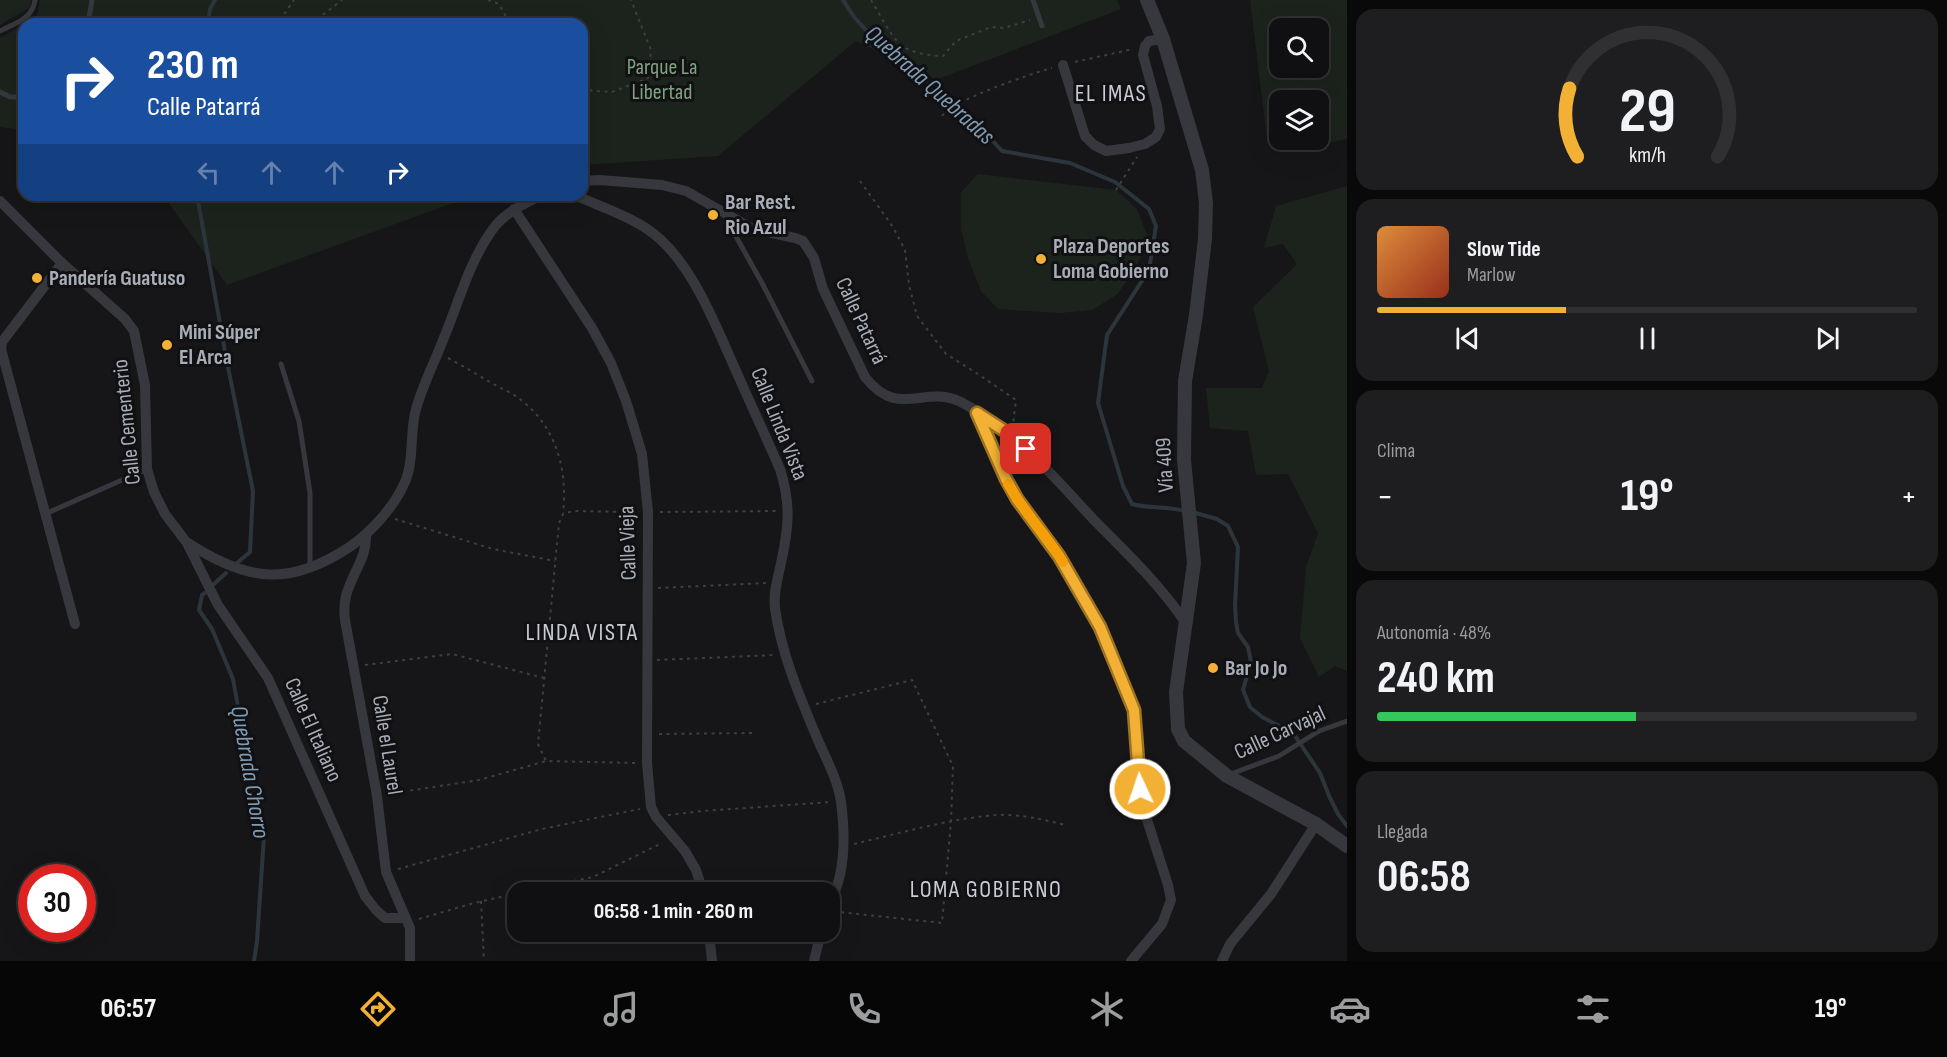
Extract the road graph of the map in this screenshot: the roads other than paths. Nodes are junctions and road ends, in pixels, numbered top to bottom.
1 (35, 0) edge
2 (92, 0) edge
3 (1033, 0) edge
4 (1147, 0) edge
5 (24, 18) edge
6 (89, 18) edge
7 (18, 21) edge
8 (1042, 26) dead end
9 (0, 31) edge
10 (1163, 39) junction
11 (1063, 65) road end
12 (0, 92) edge
13 (18, 98) edge
14 (588, 180) edge
15 (0, 201) edge
16 (530, 201) edge
17 (588, 201) edge
18 (514, 209) junction
19 (722, 211) junction
20 (62, 263) junction
21 (282, 364) dead end
22 (812, 381) dead end
23 (977, 413) junction
24 (147, 469) junction
25 (45, 514) junction
26 (366, 536) junction
27 (188, 543) junction
28 (310, 569) junction
29 (1185, 622) junction
30 (75, 624) dead end
31 (1347, 721) edge
32 (1227, 776) junction
33 (1316, 824) junction
34 (1347, 846) edge
35 (700, 882) edge
36 (838, 882) edge
37 (406, 920) junction
38 (710, 942) edge
39 (819, 942) edge
40 (410, 961) edge
41 (712, 961) edge
42 (814, 961) edge
43 (1131, 961) edge
44 (1222, 961) edge

1 - 5 lane
2 - 6 lane
3 - 8 lane
4 - 10 street, Vía 409
7 - 9 lane
10 - 11 street
10 - 29 street, Vía 409
12 - 13 lane
14 - 19 street, Calle Patarrá
15 - 20 street, Calle Cementerio
16 - 18 street
17 - 36 street, Calle Linda Vista
18 - 26 street
18 - 35 street, Calle Vieja
19 - 22 lane
19 - 23 street, Calle Patarrá
20 - 24 street, Calle Cementerio
20 - 25 street
21 - 28 lane
23 - 29 street, Calle Patarrá
23 - 43 street
24 - 25 lane
24 - 27 street, Calle Cementerio
25 - 30 street
26 - 28 street
26 - 37 street, Calle el Laurel
27 - 28 street
27 - 37 street, Calle El Italiano
29 - 32 street, Vía 409
31 - 32 lane, Calle Carvajal
32 - 33 street, Vía 409
33 - 34 street, Vía 409
33 - 44 street
37 - 40 street, Calle el Laurel
38 - 41 street
39 - 42 street

